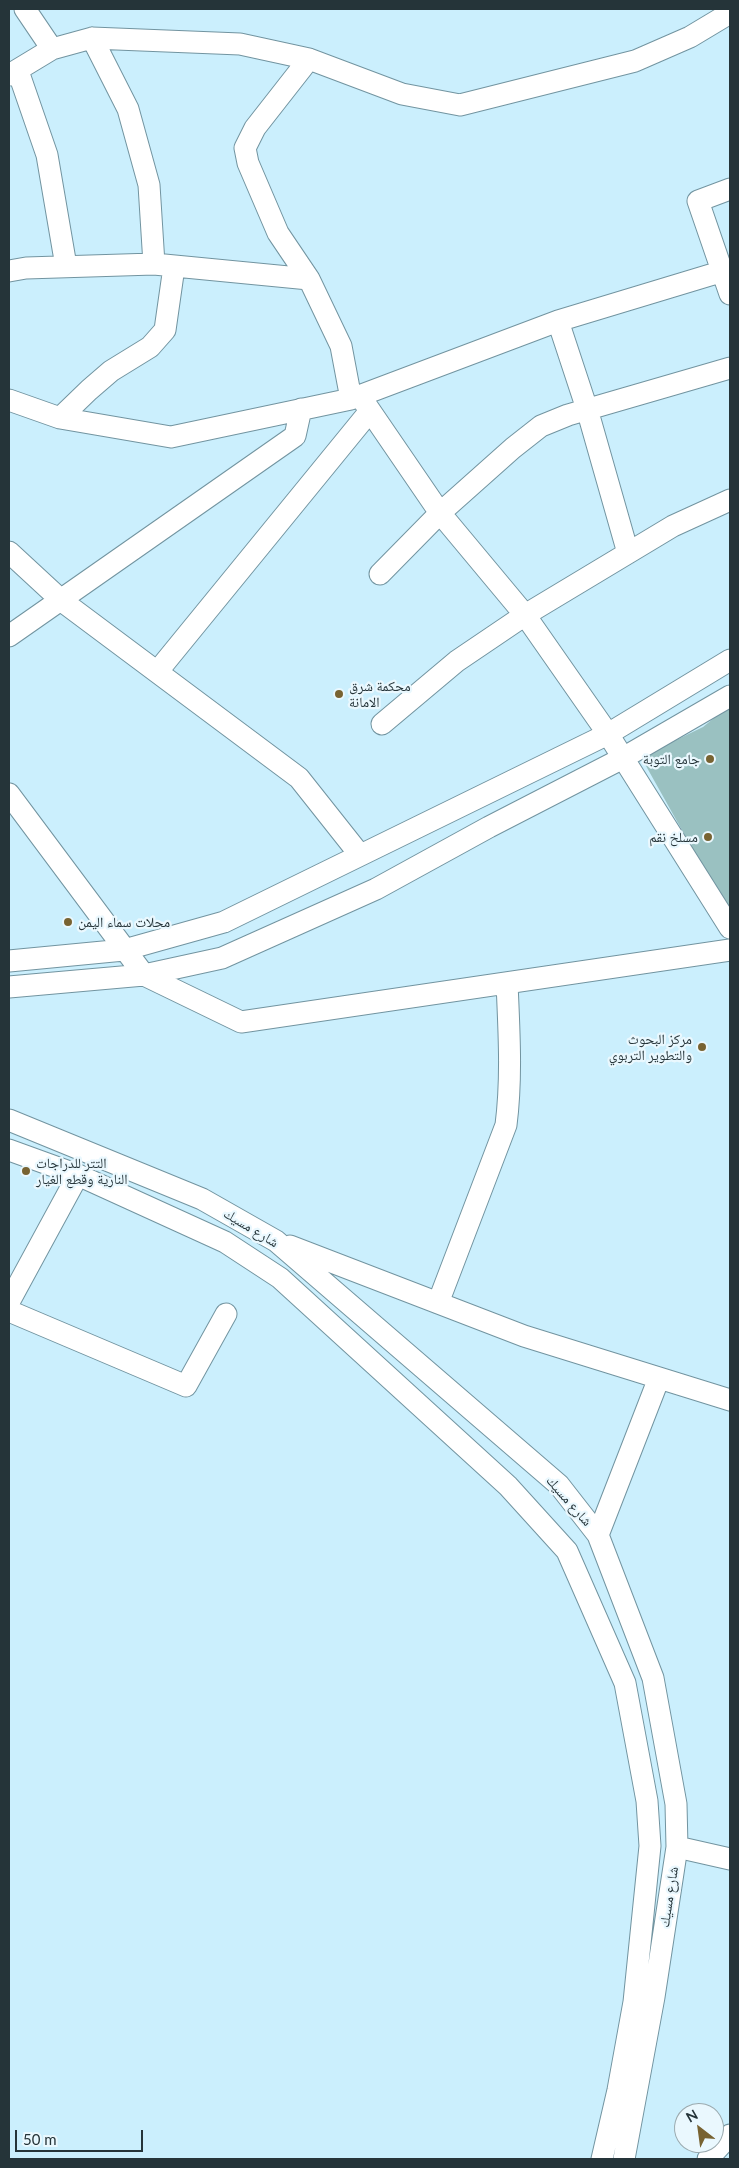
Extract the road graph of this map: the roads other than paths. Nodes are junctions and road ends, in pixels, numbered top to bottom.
1 (25, 9) edge
2 (730, 12) edge
3 (92, 38) junction
4 (52, 49) junction
5 (309, 58) junction
6 (14, 73) edge
7 (730, 189) edge
8 (164, 265) junction
9 (66, 266) junction
10 (727, 270) edge
11 (9, 271) edge
12 (309, 279) junction
13 (730, 294) edge
14 (558, 321) junction
15 (730, 368) edge
16 (9, 400) edge
17 (360, 402) junction
18 (301, 409) junction
19 (587, 409) junction
20 (60, 418) junction
21 (730, 500) edge
22 (440, 512) junction
23 (9, 552) edge
24 (628, 553) junction
25 (380, 574) dead end
26 (62, 600) junction
27 (525, 615) junction
28 (9, 636) edge
29 (730, 660) edge
30 (157, 672) junction
31 (730, 696) edge
32 (382, 724) dead end
33 (608, 734) junction
34 (623, 758) junction
35 (9, 794) edge
36 (360, 854) junction
37 (730, 928) edge
38 (124, 950) junction
39 (730, 950) edge
40 (9, 961) edge
41 (144, 975) junction
42 (507, 983) junction
43 (9, 987) edge
44 (9, 1120) edge
45 (9, 1150) edge
46 (78, 1175) junction
47 (276, 1241) junction
48 (9, 1302) edge
49 (438, 1303) junction
50 (9, 1311) edge
51 (226, 1314) dead end
52 (659, 1378) junction
53 (730, 1400) edge
54 (598, 1535) junction
55 (677, 1847) junction
56 (730, 1859) edge
57 (730, 2135) edge
58 (717, 2157) edge
59 (602, 2159) edge
60 (624, 2159) edge

1 - 4 street
2 - 5 street
3 - 4 street
3 - 5 street
3 - 8 street
4 - 6 street
5 - 12 street
6 - 9 street
7 - 10 street
8 - 9 street
8 - 12 street
8 - 20 street
9 - 11 street
10 - 13 street
10 - 14 street
12 - 17 street
14 - 17 street
14 - 19 street
15 - 19 street
16 - 20 street
17 - 18 street
17 - 22 street
17 - 30 street
18 - 20 street
18 - 26 street
19 - 22 street
19 - 24 street
21 - 24 street
22 - 25 street
22 - 27 street
23 - 26 street
24 - 27 street
26 - 28 street
26 - 30 street
27 - 32 street
27 - 33 street
29 - 33 street
30 - 36 street
31 - 34 street
33 - 34 street
33 - 36 street
34 - 37 street
34 - 41 street
35 - 38 street
36 - 38 street
38 - 40 street
38 - 41 street
39 - 42 street
41 - 42 street
41 - 43 street
42 - 49 street
44 - 47 street, شارع مسيك
45 - 46 street, شارع مسيك
46 - 48 street
46 - 59 street, شارع مسيك
47 - 49 street
47 - 54 street, شارع مسيك
49 - 52 street
50 - 51 street
52 - 53 street
52 - 54 street
54 - 55 street, شارع مسيك
55 - 56 street
55 - 60 street, شارع مسيك
57 - 58 street

